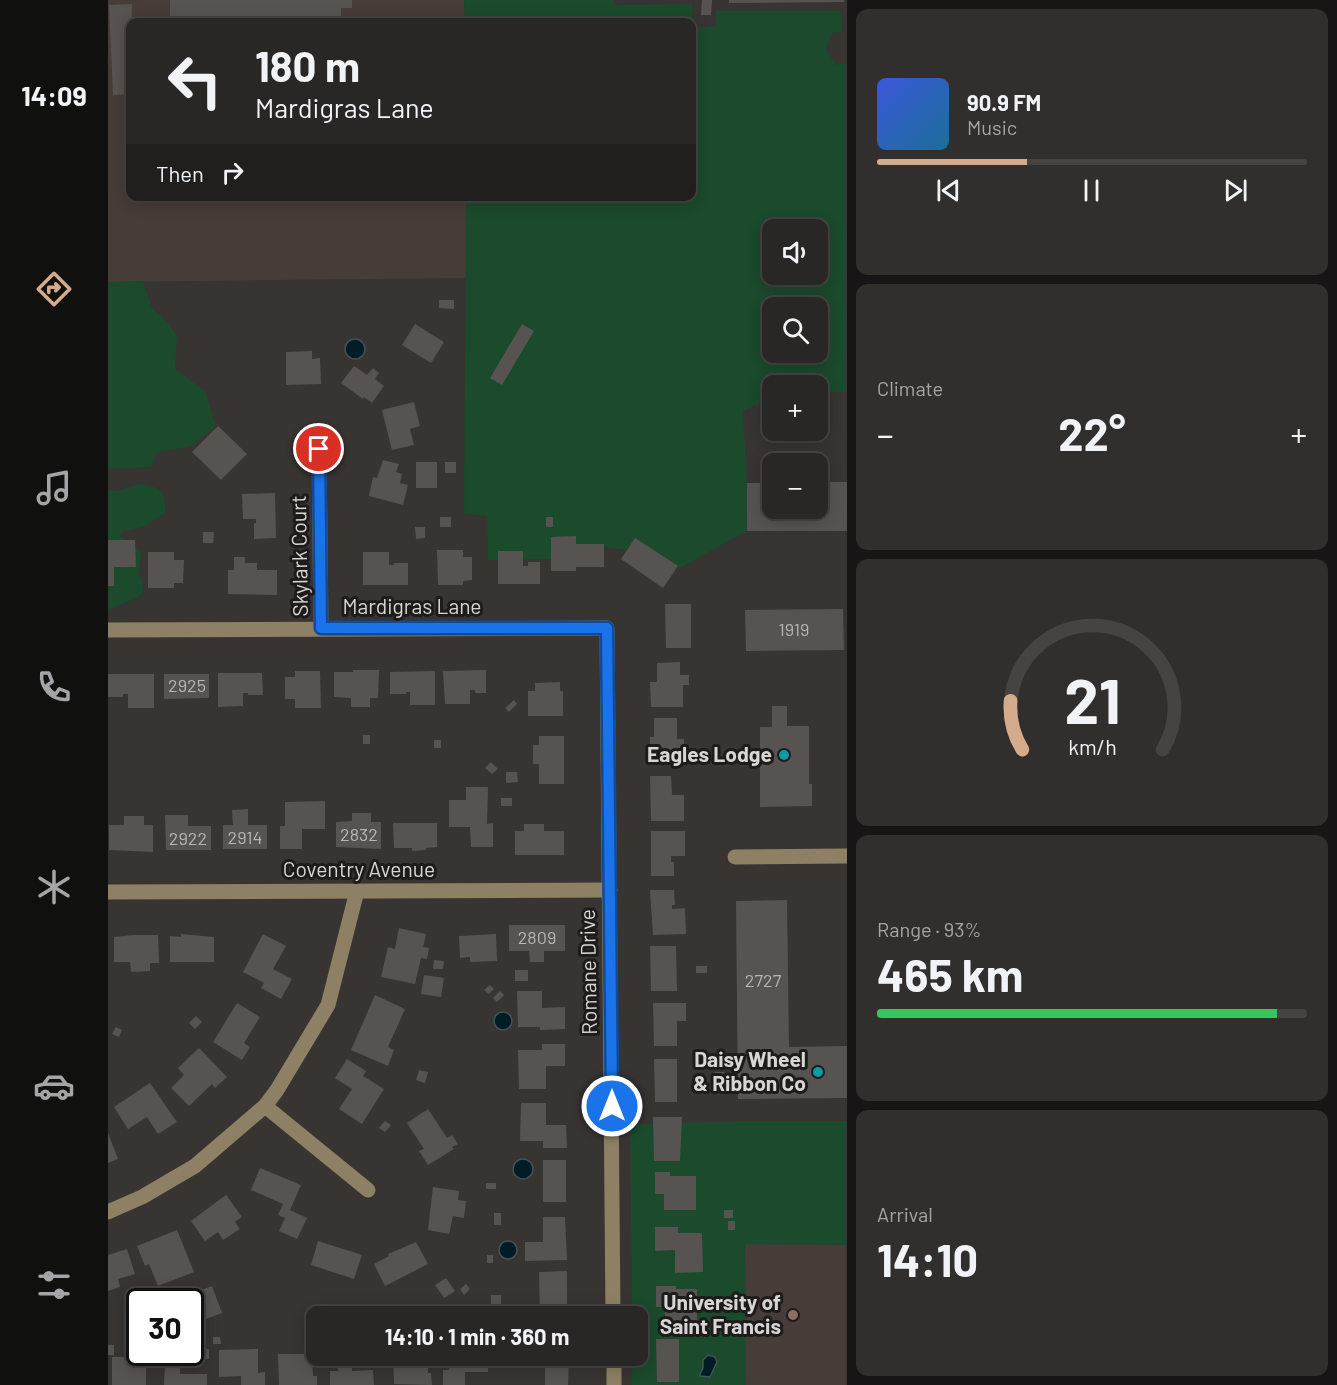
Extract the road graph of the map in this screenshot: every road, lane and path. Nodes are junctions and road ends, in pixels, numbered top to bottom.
1 (319, 449) dead end
2 (321, 628) junction
3 (607, 628) joint
4 (108, 630) edge
5 (846, 856) edge
6 (735, 857) dead end
7 (610, 890) junction
8 (357, 891) junction
9 (108, 892) edge
10 (265, 1106) junction
11 (368, 1190) dead end
12 (108, 1212) edge
13 (614, 1306) edge
14 (614, 1366) edge
15 (614, 1385) edge

1 - 2 street, Skylark Court
2 - 3 street, Mardigras Lane
2 - 4 street, Mardigras Lane
3 - 7 street, Romane Drive
5 - 6 street
7 - 8 street, Coventry Avenue
7 - 13 street, Romane Drive
8 - 9 street, Coventry Avenue
8 - 10 street
10 - 11 street
10 - 12 street
14 - 15 street

